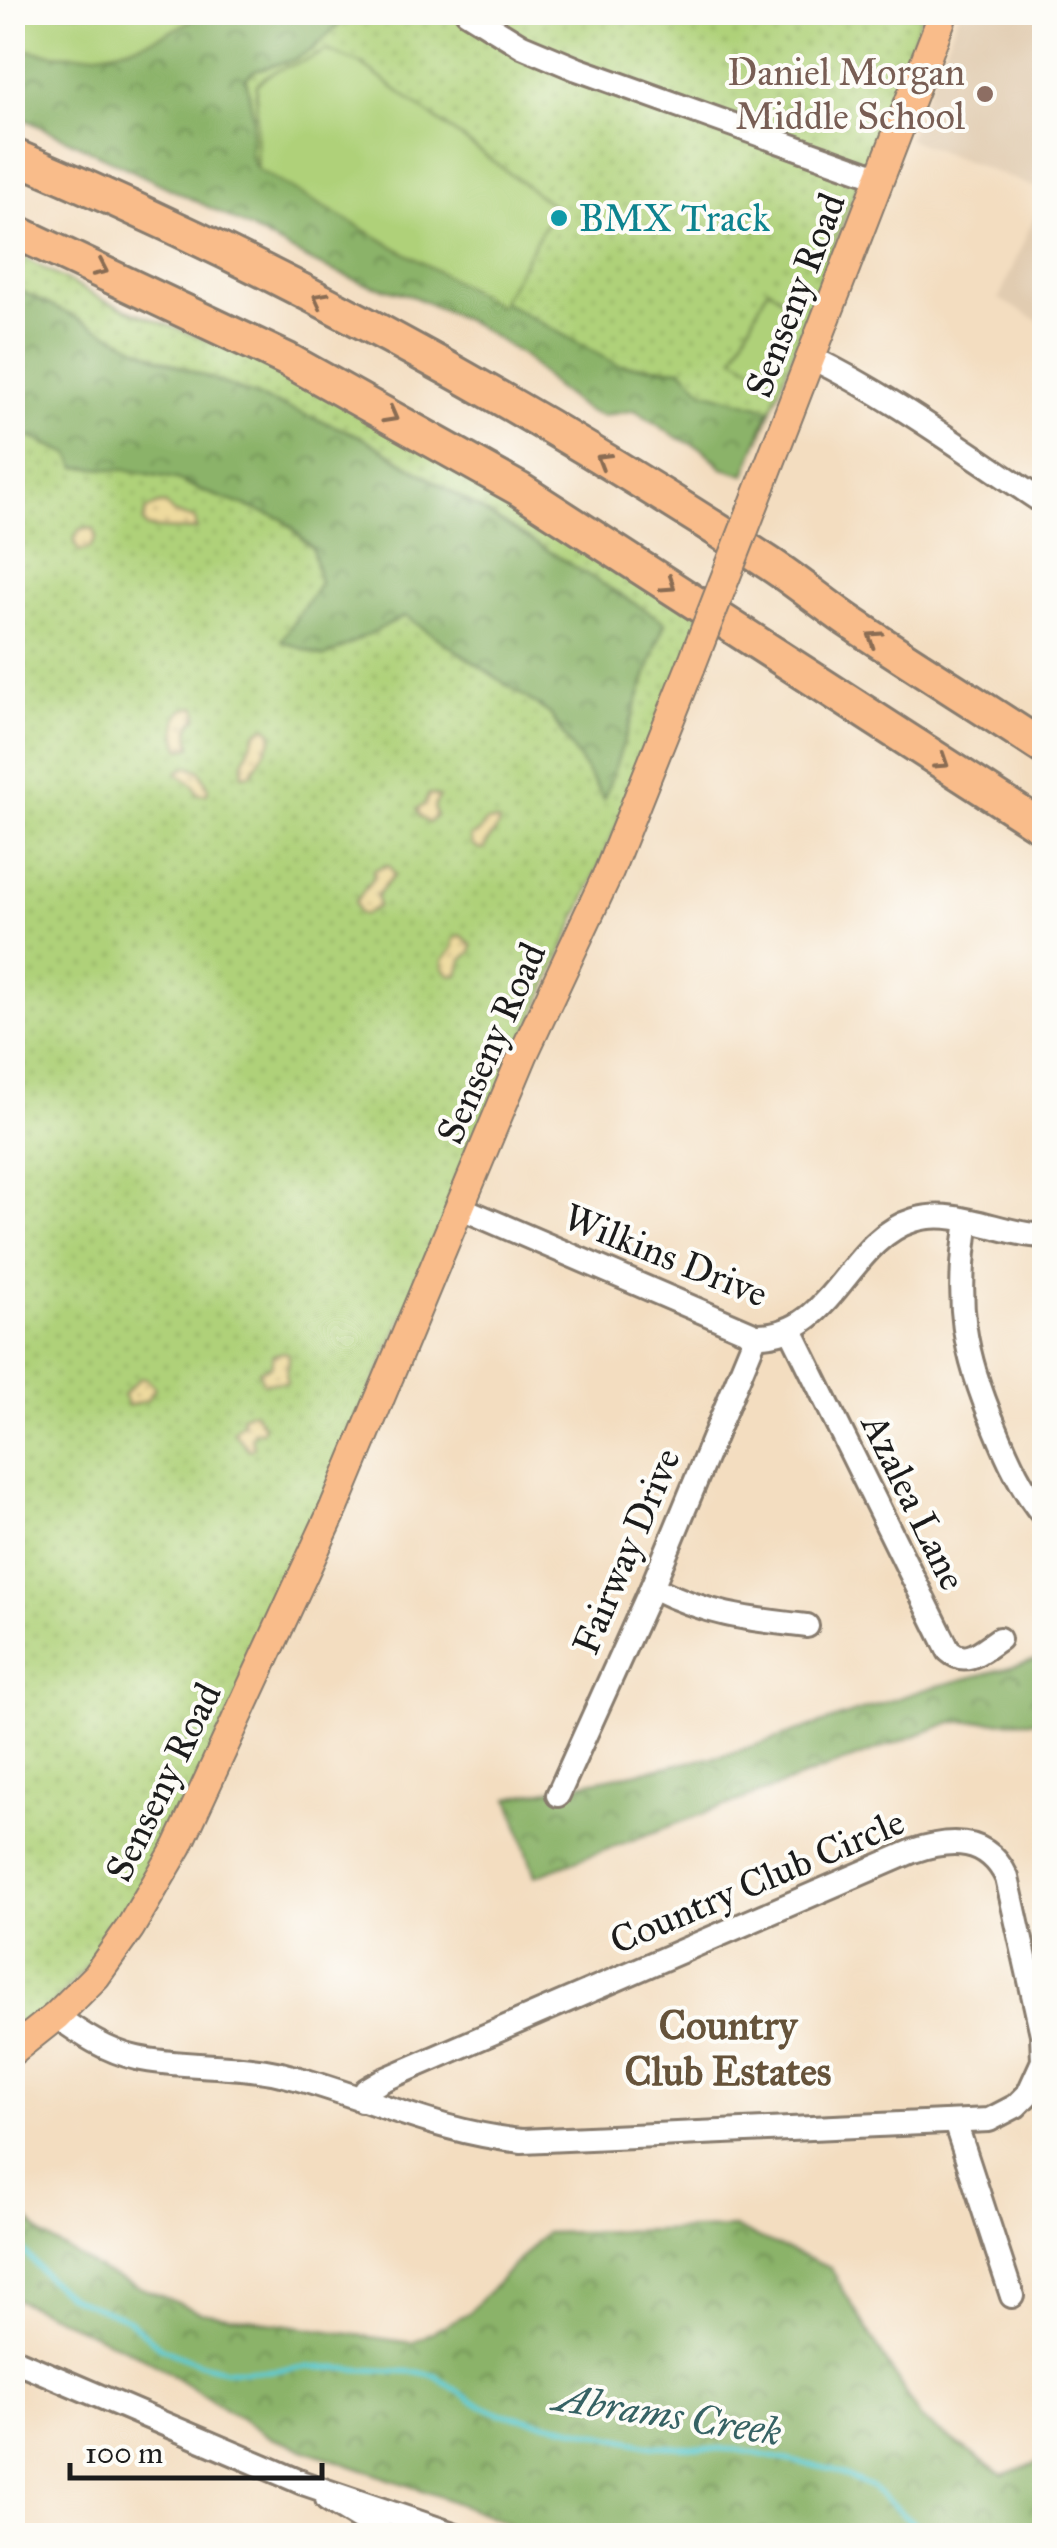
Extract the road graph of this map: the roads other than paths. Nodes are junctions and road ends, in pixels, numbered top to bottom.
1 (467, 12) edge
2 (944, 12) edge
3 (12, 155) edge
4 (881, 178) junction
5 (12, 230) edge
6 (810, 358) junction
7 (1044, 502) edge
8 (1044, 748) edge
9 (1044, 828) edge
10 (459, 1207) junction
11 (968, 1221) junction
12 (1044, 1236) edge
13 (791, 1330) junction
14 (756, 1335) junction
15 (1044, 1516) edge
16 (652, 1586) junction
17 (807, 1626) dead end
18 (999, 1639) dead end
19 (558, 1795) dead end
20 (56, 2016) junction
21 (12, 2051) edge
22 (360, 2100) junction
23 (955, 2122) junction
24 (1012, 2296) dead end
25 (12, 2358) edge
26 (303, 2483) junction
27 (388, 2536) edge
28 (458, 2536) edge

1 - 4 street
2 - 4 main road, Senseny Road
8 -> 3 highway
4 - 6 main road, Senseny Road
5 -> 9 highway
6 - 7 street
6 - 10 main road, Senseny Road, bridge
10 - 14 street, Wilkins Drive
10 - 20 main road, Senseny Road
11 - 12 street, Wilkins Drive
11 - 13 street, Wilkins Drive
11 - 15 street
13 - 14 street, Wilkins Drive
13 - 18 street, Azalea Lane
14 - 16 street, Fairway Drive
16 - 17 street
16 - 19 street, Fairway Drive
20 - 21 main road, Senseny Road
20 - 22 street, Country Club Circle
22 - 23 street, Country Club Circle
22 - 23 street, Country Club Circle
23 - 24 street
25 - 26 street
26 - 27 street
26 - 28 street

